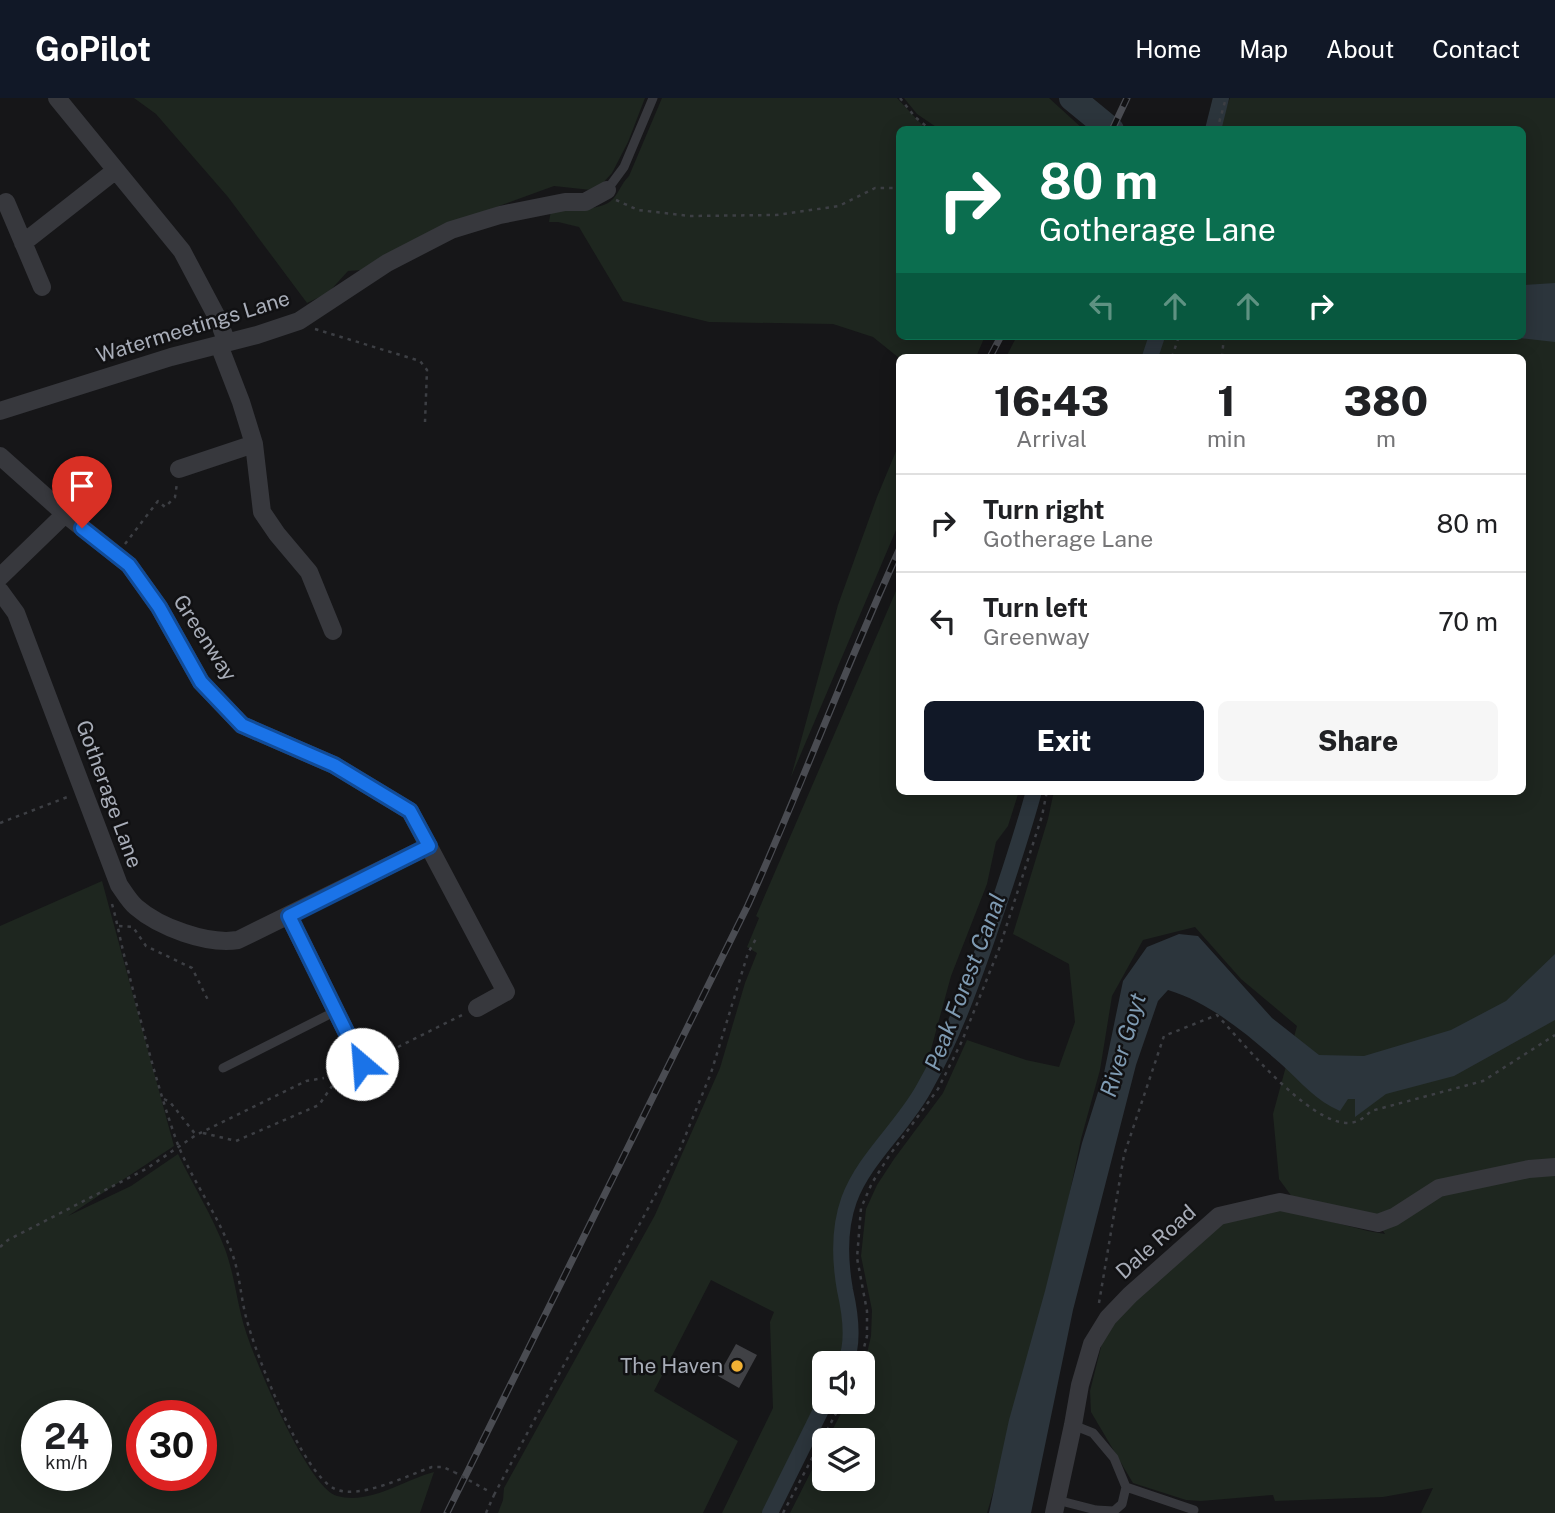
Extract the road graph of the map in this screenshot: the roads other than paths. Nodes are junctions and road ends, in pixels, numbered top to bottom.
1 (57, 98) edge
2 (653, 98) edge
3 (116, 170) junction
4 (607, 190) joint
5 (6, 202) dead end
6 (23, 243) junction
7 (41, 287) dead end
8 (223, 344) junction
9 (0, 411) edge
10 (254, 444) junction
11 (0, 456) edge
12 (179, 469) road end
13 (65, 514) junction
14 (0, 577) edge
15 (0, 591) edge
16 (333, 631) dead end
17 (429, 846) junction
18 (289, 916) junction
19 (477, 1007) road end
20 (336, 1011) junction
21 (383, 1054) road end
22 (362, 1064) junction
23 (223, 1068) dead end
24 (340, 1075) road end
25 (1555, 1167) edge
26 (1073, 1425) junction
27 (1126, 1487) junction
28 (1055, 1506) edge
29 (1181, 1510) edge
30 (1194, 1510) dead end

1 - 3 street
2 - 4 lane
3 - 6 street
3 - 8 street
4 - 8 street, Watermeetings Lane
5 - 6 street
6 - 7 street
8 - 9 street, Watermeetings Lane
8 - 10 street
10 - 12 street
10 - 16 street
11 - 13 street, Greenway
13 - 14 street
13 - 17 street, Greenway
15 - 18 street, Gotherage Lane
17 - 18 street, Gotherage Lane
17 - 19 street, Greenway
18 - 20 street
20 - 22 street
20 - 23 lane
21 - 22 street
22 - 24 street
25 - 26 street, Dale Road
26 - 27 lane
26 - 28 street, Dale Road
27 - 28 lane
27 - 29 lane
29 - 30 lane

